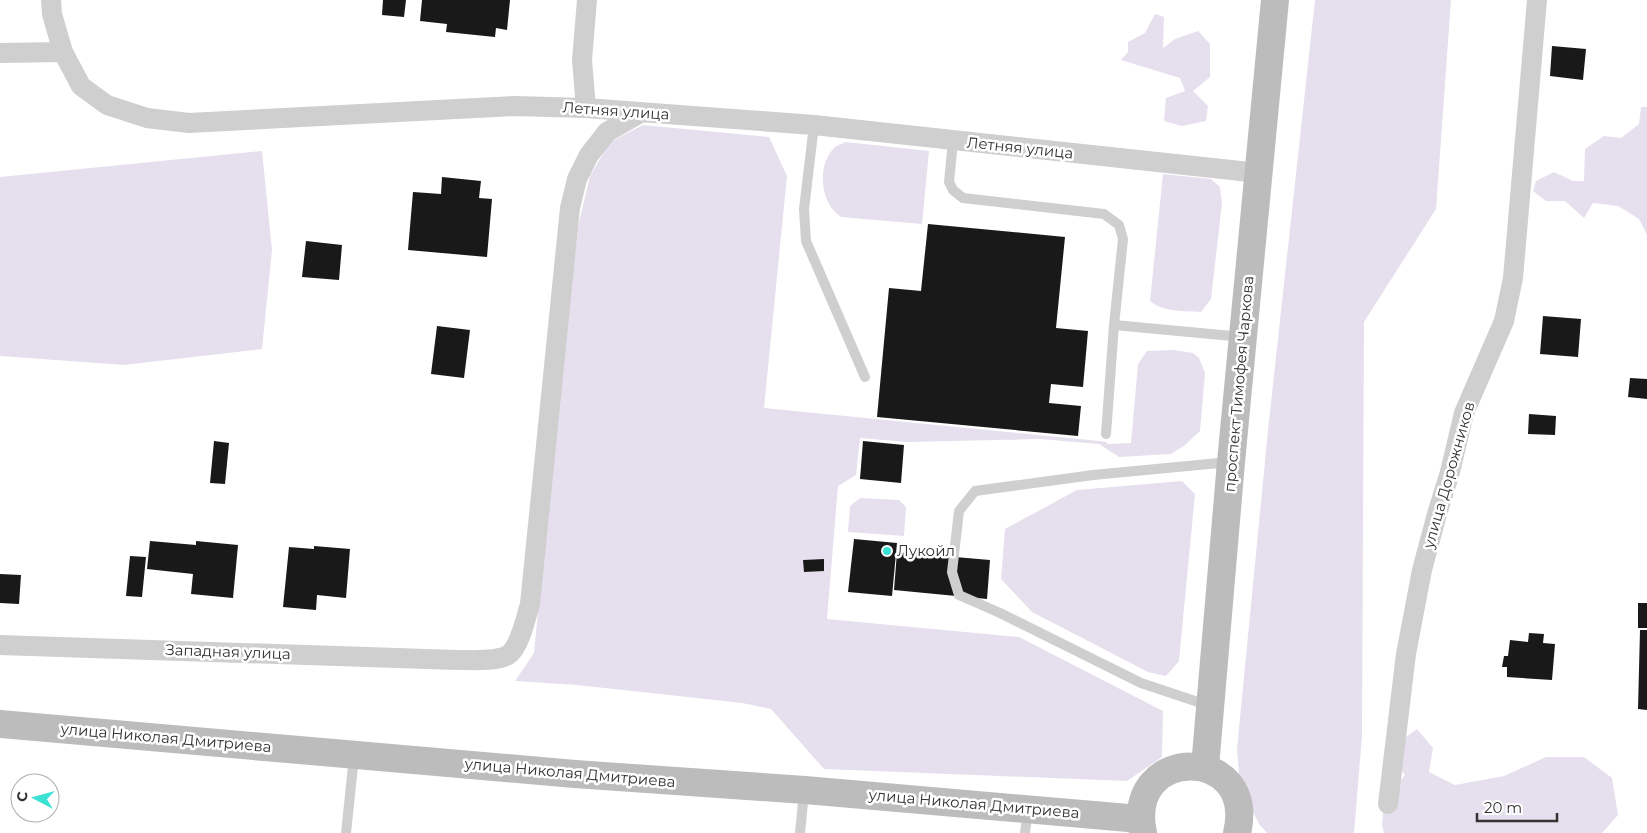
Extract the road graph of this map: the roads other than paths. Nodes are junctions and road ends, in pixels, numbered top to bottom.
1 (50, 0) edge
2 (587, 0) edge
3 (1275, 0) edge
4 (1537, 0) edge
5 (0, 52) edge
6 (63, 52) junction
7 (586, 108) junction
8 (642, 112) junction
9 (814, 126) junction
10 (952, 140) junction
11 (1259, 174) junction
12 (1114, 325) junction
13 (1244, 337) junction
14 (865, 377) dead end
15 (1106, 434) dead end
16 (1231, 462) junction
17 (0, 645) edge
18 (1210, 706) junction
19 (0, 724) edge
20 (354, 754) junction
21 (1204, 767) junction
22 (805, 790) junction
23 (1388, 804) dead end
24 (1027, 821) edge
25 (1142, 826) edge
26 (346, 833) edge
27 (800, 833) edge
28 (1237, 833) edge

1 - 6 street, Летняя улица
2 - 7 street
3 - 11 main road, проспект Тимофея Чаркова
4 - 23 street, улица Дорожников
5 - 6 street
6 - 7 street, Летняя улица
7 - 8 street, Летняя улица
8 - 9 street, Летняя улица
8 - 17 street, Западная улица
9 - 10 street, Летняя улица
9 - 14 lane
10 - 11 street, Летняя улица
10 - 12 lane
11 - 13 main road, проспект Тимофея Чаркова
12 - 13 lane
12 - 15 lane
13 - 16 main road, проспект Тимофея Чаркова
16 - 18 main road, проспект Тимофея Чаркова
16 - 18 lane
18 - 21 main road, проспект Тимофея Чаркова
19 - 20 main road, улица Николая Дмитриева
20 - 22 main road, улица Николая Дмитриева
20 - 26 lane
21 - 25 main road
21 - 28 main road
22 - 24 main road, улица Николая Дмитриева
22 - 27 lane
24 - 25 main road, улица Николая Дмитриева

